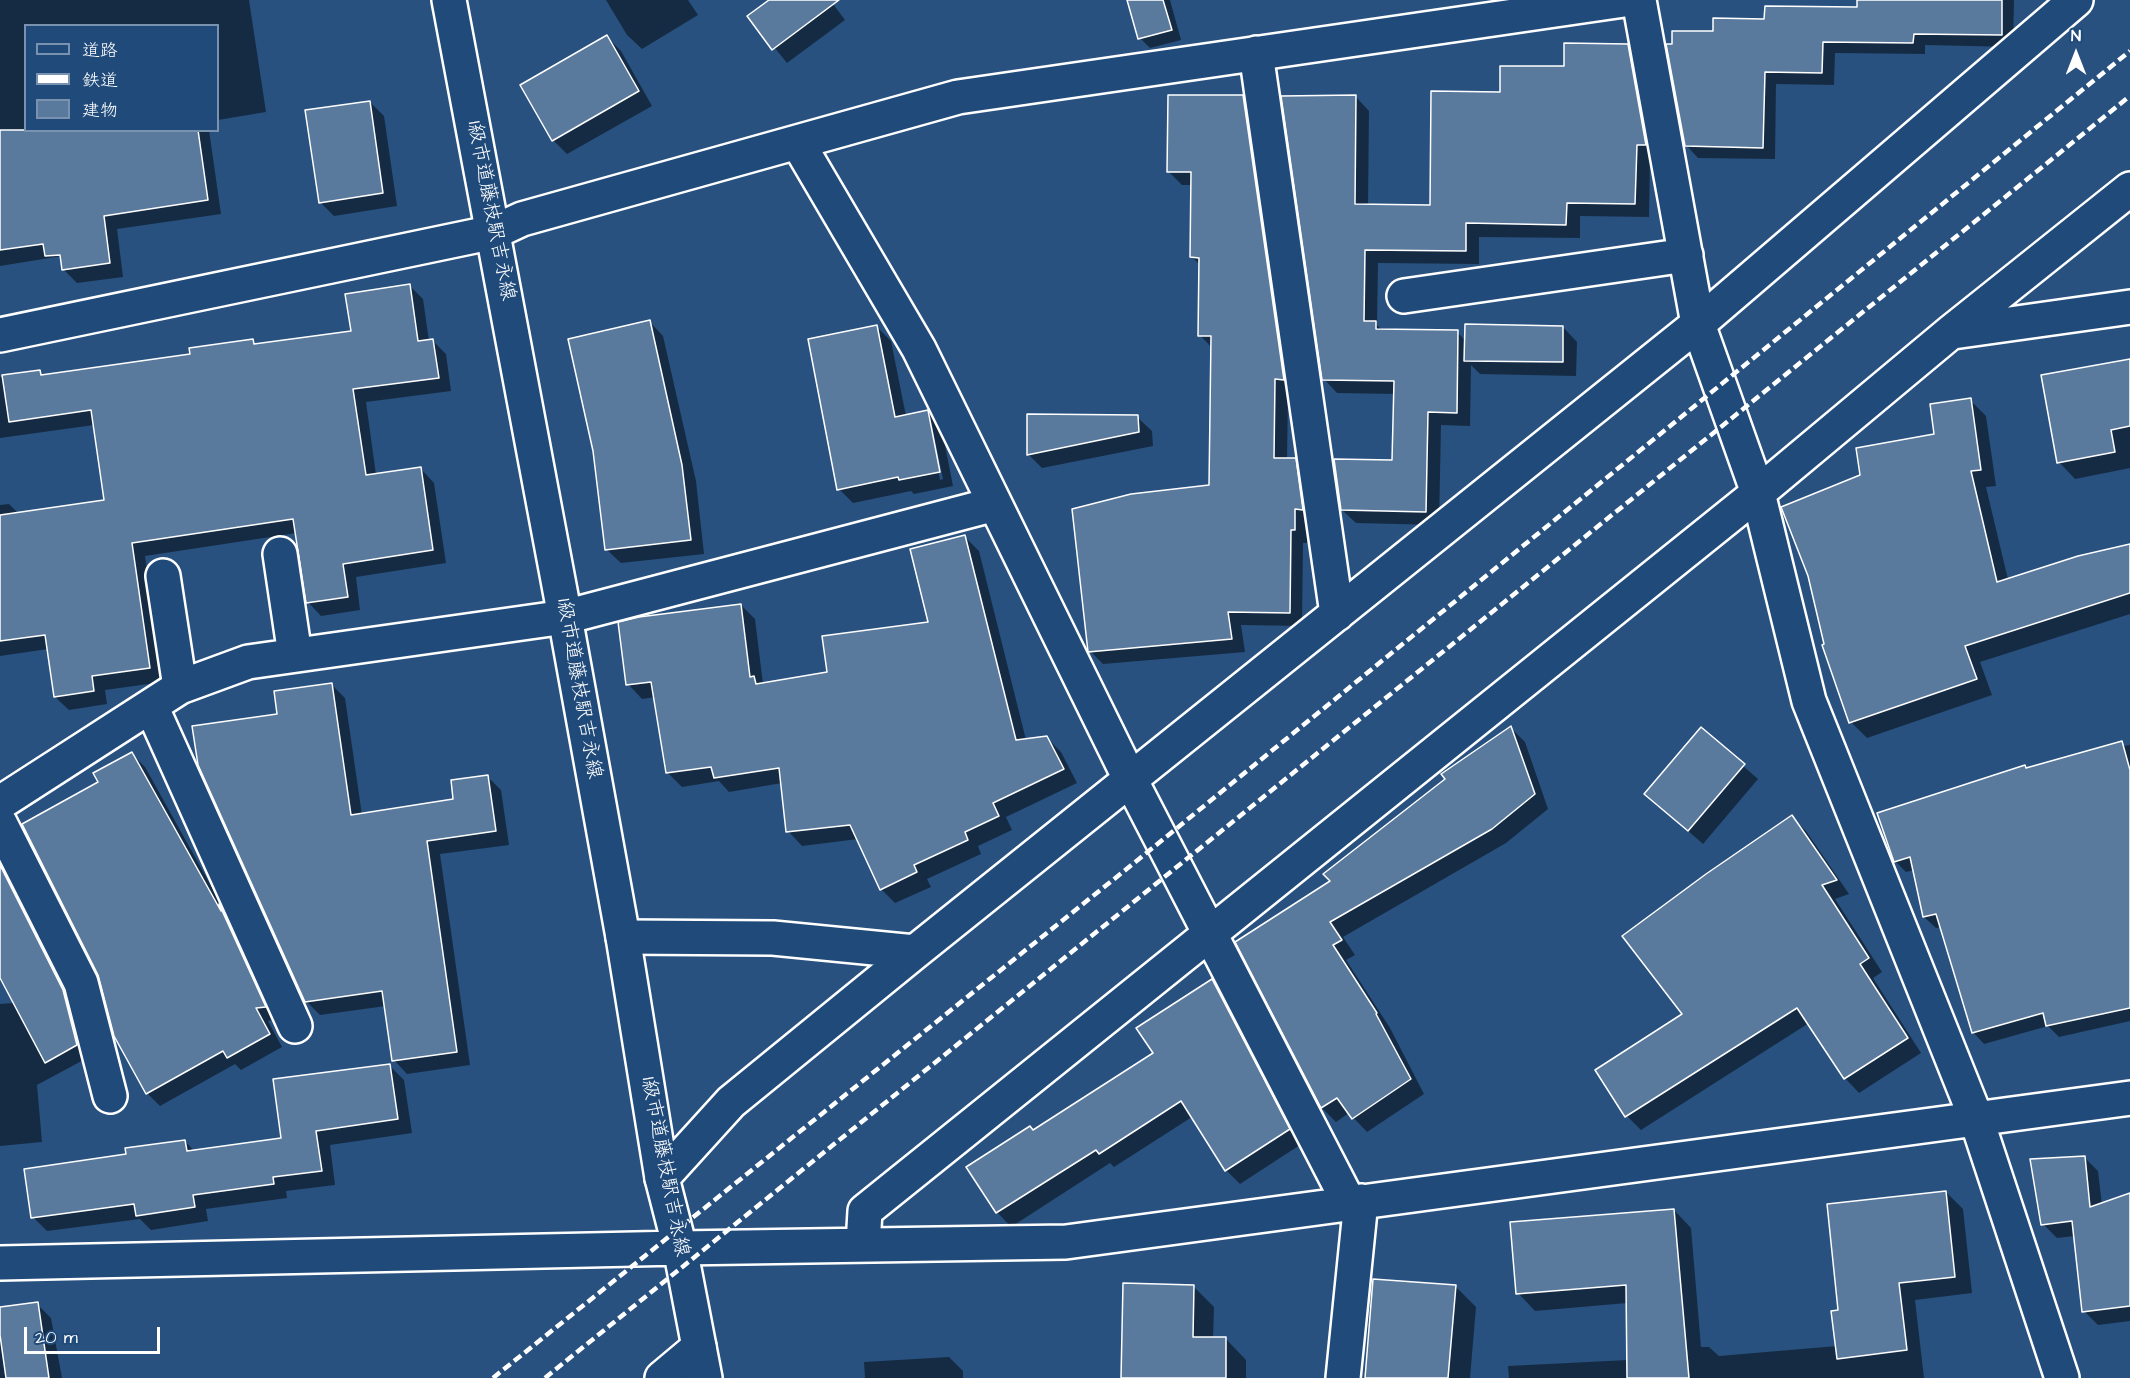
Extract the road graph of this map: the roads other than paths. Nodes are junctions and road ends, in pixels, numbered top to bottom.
1 (449, 0) edge
2 (1624, 0) edge
3 (1639, 0) edge
4 (2076, 0) edge
5 (1256, 53) junction
6 (798, 143) junction
7 (2130, 189) edge
8 (495, 231) junction
9 (1686, 255) junction
10 (1404, 296) dead end
11 (2130, 307) edge
12 (1698, 324) junction
13 (1951, 332) junction
14 (0, 335) edge
15 (1758, 493) junction
16 (995, 504) junction
17 (280, 554) dead end
18 (162, 576) dead end
19 (1337, 614) junction
20 (565, 617) junction
21 (295, 655) junction
22 (180, 687) junction
23 (151, 706) junction
24 (1130, 779) junction
25 (0, 803) edge
26 (0, 823) edge
27 (1211, 933) junction
28 (622, 937) junction
29 (915, 952) junction
30 (295, 1026) dead end
31 (110, 1096) dead end
32 (2130, 1098) edge
33 (1976, 1118) junction
34 (662, 1178) junction
35 (1355, 1202) junction
36 (864, 1245) junction
37 (680, 1248) junction
38 (0, 1263) edge
39 (702, 1363) edge
40 (662, 1378) edge
41 (1343, 1378) edge
42 (2062, 1378) edge

1 - 8 street, 1級市道藤枝駅吉永線
2 - 5 street
3 - 9 street
4 - 12 street
5 - 6 street
5 - 19 street
6 - 8 street
6 - 16 street
7 - 13 street
8 - 14 street
8 - 20 street, 1級市道藤枝駅吉永線
9 - 10 street
9 - 12 street
11 - 13 street
12 - 15 street
12 - 19 street
13 - 15 street
15 - 27 street
15 - 33 street
16 - 20 street
16 - 24 street
17 - 21 street
18 - 22 street
19 - 24 street
20 - 21 street
20 - 28 street, 1級市道藤枝駅吉永線
21 - 22 street
22 - 23 street
23 - 25 street
23 - 30 street
24 - 27 street
24 - 29 street
26 - 31 street
27 - 35 street
27 - 36 street
28 - 29 street
28 - 34 street, 1級市道藤枝駅吉永線
29 - 34 street
32 - 33 street
33 - 35 street
33 - 42 street
34 - 37 street, 1級市道藤枝駅吉永線
35 - 36 street
35 - 41 street
36 - 37 street
37 - 38 street
37 - 39 street, 1級市道藤枝駅吉永線
39 - 40 street

